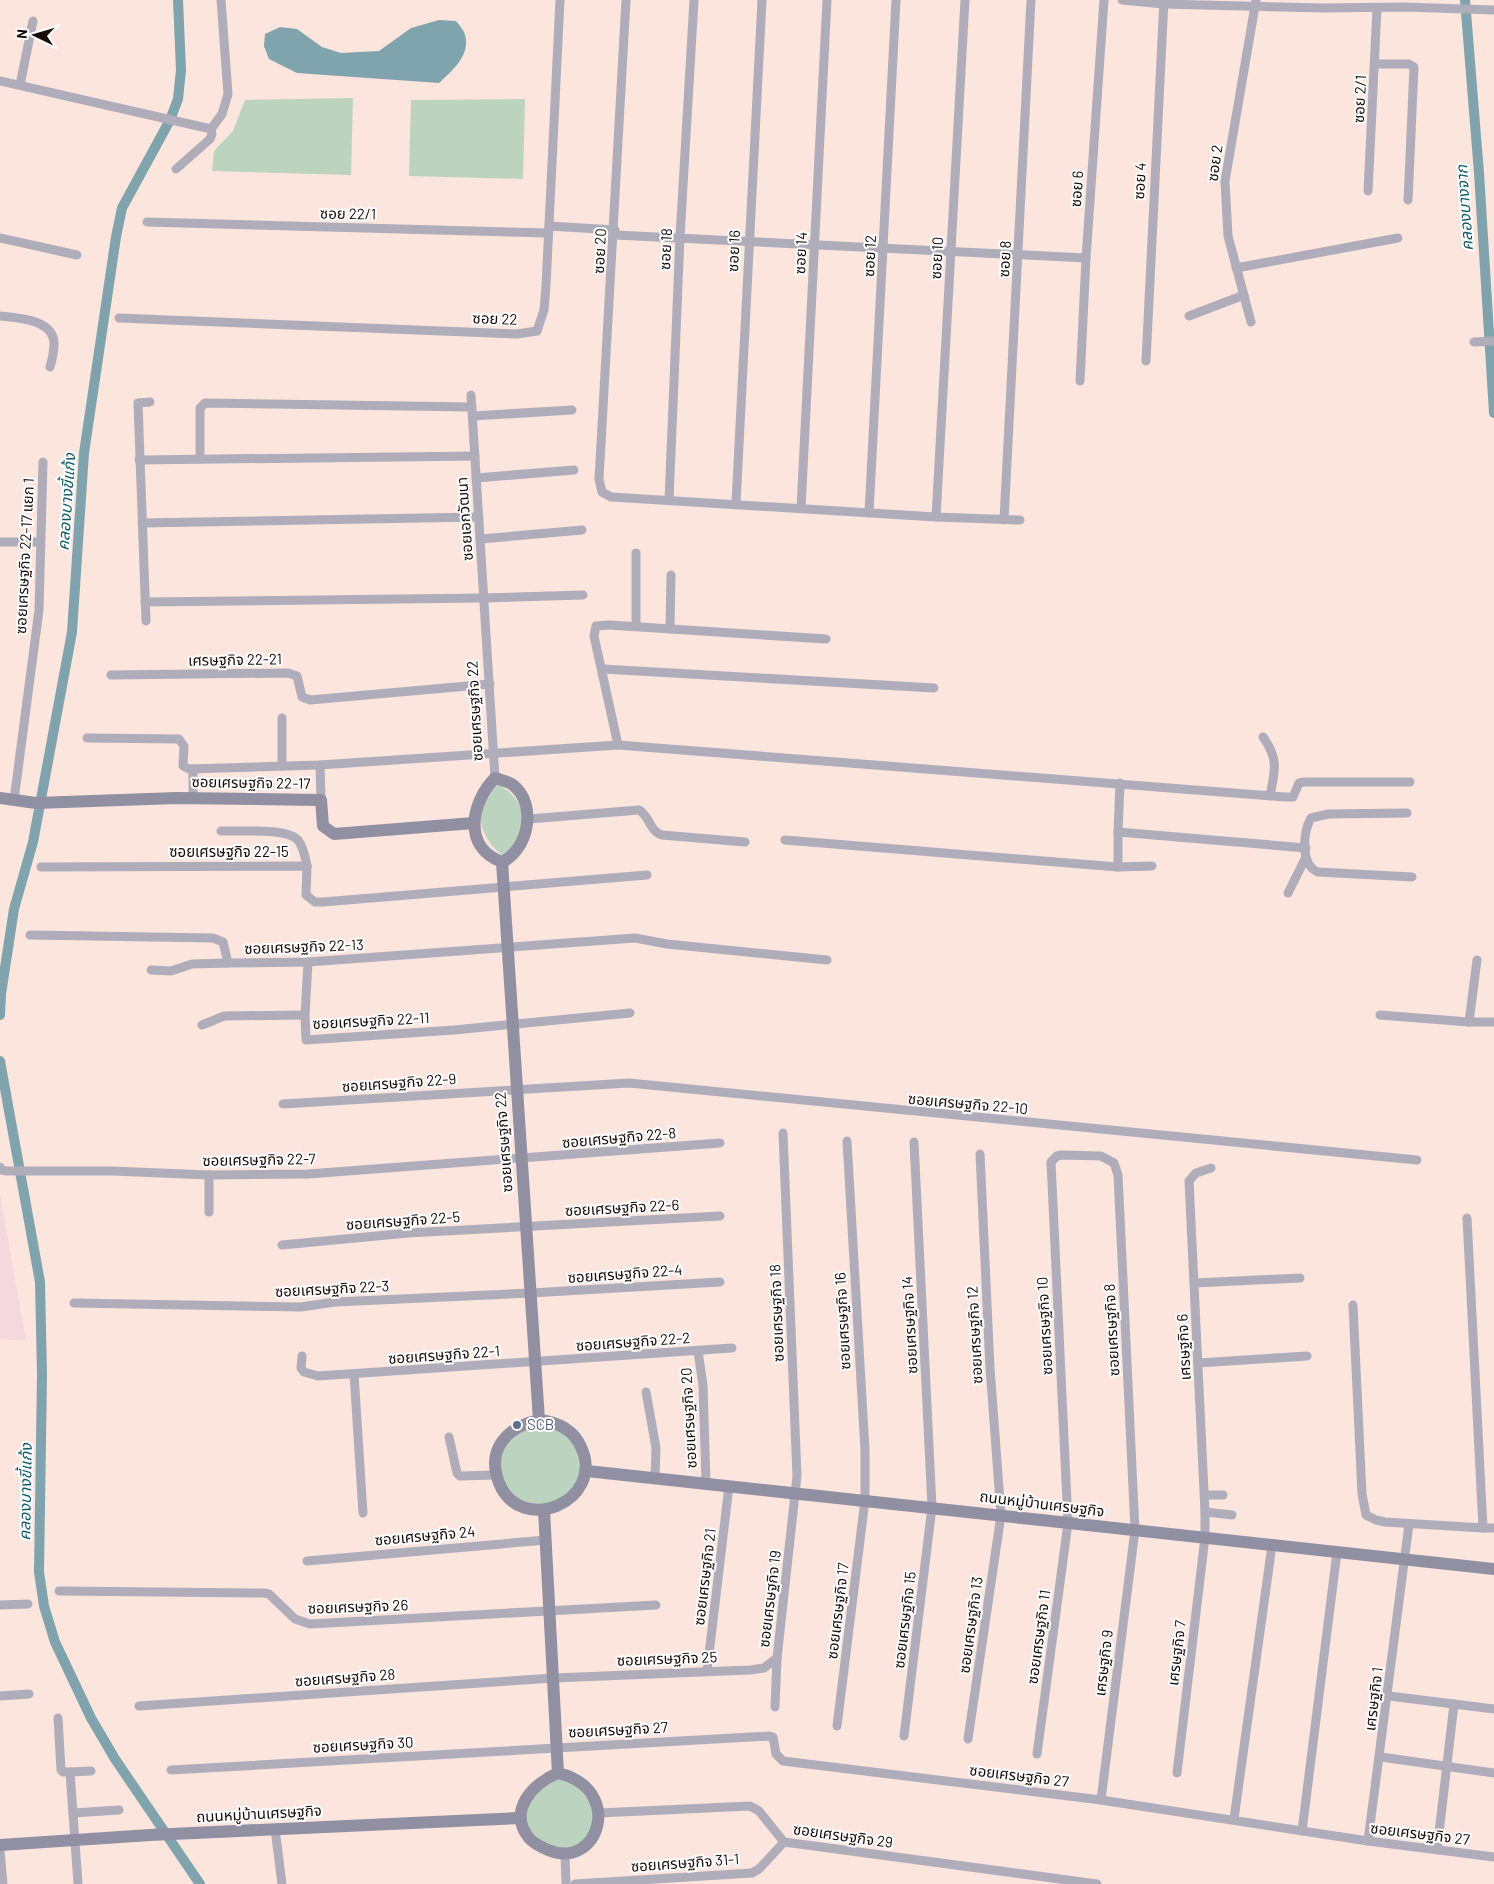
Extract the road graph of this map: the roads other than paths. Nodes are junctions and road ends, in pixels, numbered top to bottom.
1 (221, 0) edge
2 (560, 0) edge
3 (626, 0) edge
4 (694, 0) edge
5 (762, 0) edge
6 (827, 0) edge
7 (896, 0) edge
8 (965, 0) edge
9 (1031, 0) edge
10 (1104, 0) edge
11 (1122, 0) edge
12 (1164, 2) edge
13 (1256, 3) edge
14 (1324, 4) edge
15 (1403, 4) edge
16 (1377, 8) junction
17 (1490, 10) edge
18 (33, 21) dead end
19 (1375, 64) junction
20 (0, 81) edge
21 (20, 85) junction
22 (211, 129) junction
23 (176, 169) dead end
24 (1368, 191) dead end
25 (1408, 200) dead end
26 (147, 222) dead end
27 (548, 229) junction
28 (615, 232) junction
29 (680, 237) junction
30 (0, 238) edge
31 (1398, 238) dead end
32 (748, 241) junction
33 (815, 245) junction
34 (884, 250) junction
35 (951, 252) junction
36 (1019, 254) junction
37 (77, 255) dead end
38 (1086, 258) junction
39 (1236, 268) junction
40 (1244, 295) junction
41 (0, 316) edge
42 (1189, 316) dead end
43 (119, 318) dead end
44 (1251, 322) dead end
45 (1494, 341) edge
46 (1474, 342) dead end
47 (1146, 360) dead end
48 (50, 367) dead end
49 (1080, 381) dead end
50 (471, 395) dead end
51 (150, 402) dead end
52 (572, 410) dead end
53 (472, 412) junction
54 (474, 456) junction
55 (200, 459) junction
56 (139, 460) junction
57 (43, 462) dead end
58 (574, 470) dead end
59 (476, 478) junction
60 (669, 500) junction
61 (736, 503) junction
62 (802, 508) junction
63 (868, 513) junction
64 (479, 517) junction
65 (936, 517) junction
66 (1004, 520) junction
67 (1020, 520) dead end
68 (142, 523) junction
69 (582, 530) dead end
70 (481, 539) junction
71 (0, 542) edge
72 (40, 542) junction
73 (636, 553) dead end
74 (671, 575) dead end
75 (583, 595) dead end
76 (483, 598) junction
77 (145, 602) junction
78 (146, 621) dead end
79 (636, 626) junction
80 (670, 629) junction
81 (826, 639) dead end
82 (487, 641) joint
83 (603, 669) junction
84 (111, 675) dead end
85 (490, 684) junction
86 (934, 688) dead end
87 (282, 718) dead end
88 (1263, 737) dead end
89 (88, 738) dead end
90 (618, 745) junction
91 (494, 754) junction
92 (320, 765) junction
93 (282, 766) junction
94 (193, 769) junction
95 (495, 778) junction
96 (1410, 782) dead end
97 (1120, 783) junction
98 (1270, 796) junction
99 (0, 798) edge
100 (193, 799) junction
101 (14, 800) junction
102 (321, 800) junction
103 (1407, 814) dead end
104 (528, 819) junction
105 (474, 823) junction
106 (221, 831) dead end
107 (1118, 832) junction
108 (785, 840) dead end
109 (745, 842) dead end
110 (1306, 853) junction
111 (502, 862) junction
112 (41, 866) dead end
113 (307, 866) junction
114 (1152, 866) dead end
115 (1118, 867) junction
116 (647, 875) dead end
117 (1412, 877) dead end
118 (503, 887) junction
119 (1288, 893) dead end
120 (30, 935) dead end
121 (507, 949) junction
122 (827, 960) dead end
123 (1478, 960) dead end
124 (308, 962) junction
125 (228, 963) junction
126 (151, 970) dead end
127 (630, 1013) dead end
128 (305, 1015) junction
129 (1380, 1015) dead end
130 (1469, 1022) junction
131 (1494, 1022) edge
132 (512, 1023) junction
133 (202, 1025) dead end
134 (516, 1089) junction
135 (283, 1104) dead end
136 (783, 1132) dead end
137 (847, 1141) dead end
138 (914, 1142) dead end
139 (720, 1143) dead end
140 (980, 1154) dead end
141 (1083, 1156) joint
142 (521, 1160) junction
143 (1417, 1160) dead end
144 (1211, 1168) dead end
145 (3, 1169) edge
146 (209, 1175) junction
147 (209, 1212) dead end
148 (720, 1216) dead end
149 (1467, 1218) dead end
150 (526, 1227) junction
151 (282, 1245) dead end
152 (1300, 1278) dead end
153 (720, 1282) dead end
154 (1194, 1284) junction
155 (531, 1294) junction
156 (74, 1303) dead end
157 (1353, 1305) dead end
158 (732, 1348) dead end
159 (698, 1351) junction
160 (302, 1356) dead end
161 (1307, 1356) dead end
162 (536, 1363) junction
163 (1198, 1363) junction
164 (354, 1374) junction
165 (646, 1392) dead end
166 (539, 1420) junction
167 (449, 1437) dead end
168 (587, 1470) junction
169 (496, 1475) junction
170 (654, 1478) junction
171 (706, 1483) junction
172 (729, 1486) junction
173 (797, 1493) junction
174 (1205, 1495) junction
175 (1222, 1495) dead end
176 (865, 1500) junction
177 (932, 1507) junction
178 (544, 1510) junction
179 (1206, 1512) junction
180 (363, 1513) dead end
181 (1001, 1515) junction
182 (1232, 1515) dead end
183 (1068, 1523) junction
184 (1409, 1524) junction
185 (1483, 1528) junction
186 (1494, 1528) edge
187 (1135, 1530) junction
188 (1204, 1537) junction
189 (546, 1540) junction
190 (1272, 1545) junction
191 (1337, 1552) junction
192 (1404, 1560) junction
193 (307, 1561) dead end
194 (1494, 1570) edge
195 (59, 1591) dead end
196 (28, 1604) dead end
197 (0, 1605) edge
198 (656, 1605) dead end
199 (550, 1611) junction
200 (777, 1658) junction
201 (707, 1671) junction
202 (554, 1678) junction
203 (29, 1694) dead end
204 (0, 1696) edge
205 (1389, 1696) junction
206 (1454, 1704) junction
207 (139, 1706) dead end
208 (775, 1707) dead end
209 (1494, 1709) edge
210 (58, 1718) dead end
211 (837, 1726) dead end
212 (904, 1736) dead end
213 (968, 1739) dead end
214 (558, 1747) junction
215 (1037, 1754) dead end
216 (1381, 1757) junction
217 (1446, 1766) junction
218 (171, 1770) dead end
219 (91, 1771) dead end
220 (70, 1772) junction
221 (558, 1773) junction
222 (1177, 1773) dead end
223 (1494, 1773) edge
224 (1101, 1800) junction
225 (119, 1810) dead end
226 (73, 1813) junction
227 (599, 1813) junction
228 (520, 1818) junction
229 (1234, 1819) junction
230 (275, 1829) junction
231 (1302, 1831) junction
232 (75, 1840) junction
233 (1368, 1841) junction
234 (784, 1842) junction
235 (0, 1845) edge
236 (1437, 1850) junction
237 (0, 1851) edge
238 (565, 1854) junction
239 (1494, 1857) edge
240 (3, 1884) edge
241 (78, 1884) edge
242 (282, 1884) edge
243 (566, 1884) edge
244 (575, 1884) edge
245 (1097, 1884) edge

1 - 22 street
2 - 27 street, ซอย 22
3 - 28 street, ซอย 20
4 - 29 street, ซอย 18
5 - 32 street, ซอย 16
6 - 33 street, ซอย 14
7 - 34 street, ซอย 12
8 - 35 street, ซอย 10
9 - 36 street, ซอย 8
10 - 38 street, ซอย 6
11 - 12 street
12 - 13 street
12 - 47 street, ซอย 4
13 - 14 street
13 - 39 street, ซอย 2
14 - 16 street
15 - 16 street
15 - 17 street
16 - 19 street, ซอย 2/1
18 - 21 street
19 - 24 street, ซอย 2/1
19 - 25 street
20 - 21 street
21 - 22 street
22 - 23 street
26 - 27 street, ซอย 22/1
27 - 28 street, ซอย 22/1
27 - 43 street, ซอย 22
28 - 29 street, ซอย 22/1
28 - 60 street, ซอย 20
29 - 32 street, ซอย 22/1
29 - 60 street, ซอย 18
30 - 37 street
31 - 39 street
32 - 33 street, ซอย 22/1
32 - 61 street, ซอย 16
33 - 34 street, ซอย 22/1
33 - 62 street, ซอย 14
34 - 35 street, ซอย 22/1
34 - 63 street, ซอย 12
35 - 36 street, ซอย 22/1
35 - 65 street, ซอย 10
36 - 38 street, ซอย 22/1
36 - 66 street, ซอย 8
38 - 49 street, ซอย 6
39 - 40 street, ซอย 2
40 - 42 street
40 - 44 street, ซอย 2
41 - 48 street
45 - 46 street
50 - 53 street, ซอยเอกวัฒนา
51 - 56 street
52 - 53 street
53 - 54 street, ซอยเอกวัฒนา
53 - 55 street
54 - 55 street
54 - 59 street, ซอยเอกวัฒนา
55 - 56 street
56 - 68 street
57 - 72 street, ซอยเศรษฐกิจ 22-17 แยก 1
58 - 59 street
59 - 64 street, ซอยเอกวัฒนา
60 - 61 street
61 - 62 street
62 - 63 street
63 - 65 street
64 - 68 street
64 - 70 street, ซอยเอกวัฒนา
65 - 66 street
66 - 67 street
68 - 77 street
69 - 70 street
70 - 76 street, ซอยเอกวัฒนา
71 - 72 street
72 - 101 street, ซอยเศรษฐกิจ 22-17 แยก 1
73 - 79 street
74 - 80 street
75 - 76 street
76 - 77 street
76 - 82 street, ซอยเอกวัฒนา
77 - 78 street
79 - 80 street
79 - 83 street
80 - 81 street
82 - 85 street, ซอยเศรษฐกิจ 22
83 - 86 street
83 - 90 street
84 - 85 street, เศรษฐกิจ 22-21
85 - 91 street, ซอยเศรษฐกิจ 22
87 - 93 street
88 - 98 street
89 - 94 street
90 - 91 street
90 - 97 street
91 - 92 street
91 - 95 street, ซอยเศรษฐกิจ 22
92 - 93 street
92 - 102 street
93 - 94 street
94 - 100 street
95 - 104 street, ซอยเศรษฐกิจ 22
95 - 105 street, ซอยเศรษฐกิจ 22
96 - 98 street
97 - 98 street
97 - 107 street
99 - 101 street, ซอยเศรษฐกิจ 22-17
100 - 101 street, ซอยเศรษฐกิจ 22-17
100 - 102 street, ซอยเศรษฐกิจ 22-17
102 - 105 street, ซอยเศรษฐกิจ 22-17
103 - 110 street
104 - 109 street
104 - 111 street
105 - 111 street
106 - 113 street
107 - 110 street
107 - 115 street
108 - 115 street
110 - 117 street
110 - 119 street
111 - 118 street, ซอยเศรษฐกิจ 22
112 - 113 street, ซอยเศรษฐกิจ 22-15
113 - 118 street, ซอยเศรษฐกิจ 22-15
114 - 115 street
116 - 118 street
118 - 121 street, ซอยเศรษฐกิจ 22
120 - 125 street, ซอยเศรษฐกิจ 22-13
121 - 122 street, ซอยเศรษฐกิจ 22-13
121 - 124 street, ซอยเศรษฐกิจ 22-13
121 - 132 street, ซอยเศรษฐกิจ 22
123 - 130 street
124 - 125 street, ซอยเศรษฐกิจ 22-13
124 - 128 street, ซอยเศรษฐกิจ 22-11
125 - 126 street
127 - 132 street
128 - 132 street, ซอยเศรษฐกิจ 22-11
128 - 133 street
129 - 130 street
130 - 131 street
132 - 134 street, ซอยเศรษฐกิจ 22
134 - 135 street, ซอยเศรษฐกิจ 22-9
134 - 142 street, ซอยเศรษฐกิจ 22
134 - 143 street, ซอยเศรษฐกิจ 22-10
136 - 173 street, ซอยเศรษฐกิจ 18
137 - 176 street, ซอยเศรษฐกิจ 16
138 - 177 street, ซอยเศรษฐกิจ 14
139 - 142 street, ซอยเศรษฐกิจ 22-8
140 - 181 street, ซอยเศรษฐกิจ 12
141 - 183 street, ซอยเศรษฐกิจ 10
141 - 187 street, ซอยเศรษฐกิจ 8
142 - 146 street, ซอยเศรษฐกิจ 22-7
142 - 150 street, ซอยเศรษฐกิจ 22
144 - 154 street, เศรษฐกิจ 6
145 - 146 street, ซอยเศรษฐกิจ 22-7
146 - 147 street
148 - 150 street, ซอยเศรษฐกิจ 22-6
149 - 185 street
150 - 151 street, ซอยเศรษฐกิจ 22-5
150 - 155 street, ซอยเศรษฐกิจ 22
152 - 154 street
153 - 155 street, ซอยเศรษฐกิจ 22-4
154 - 163 street, เศรษฐกิจ 6
155 - 156 street, ซอยเศรษฐกิจ 22-3
155 - 162 street, ซอยเศรษฐกิจ 22
157 - 184 street
158 - 159 street, ซอยเศรษฐกิจ 22-2
159 - 162 street, ซอยเศรษฐกิจ 22-2
159 - 171 street, ซอยเศรษฐกิจ 20
160 - 164 street, ซอยเศรษฐกิจ 22-1
161 - 163 street
162 - 164 street, ซอยเศรษฐกิจ 22-1
162 - 166 street, ซอยเศรษฐกิจ 22
163 - 174 street, เศรษฐกิจ 6
164 - 180 street
165 - 170 street
166 - 168 street
166 - 169 street
167 - 169 street
168 - 170 street, ถนนหมู่บ้านเศรษฐกิจ
168 - 178 street
169 - 178 street
170 - 171 street, ถนนหมู่บ้านเศรษฐกิจ
171 - 172 street, ถนนหมู่บ้านเศรษฐกิจ
172 - 173 street, ถนนหมู่บ้านเศรษฐกิจ
172 - 201 street, ซอยเศรษฐกิจ 21
173 - 176 street, ถนนหมู่บ้านเศรษฐกิจ
173 - 200 street, ซอยเศรษฐกิจ 19
174 - 175 street
174 - 179 street, เศรษฐกิจ 6
176 - 177 street, ถนนหมู่บ้านเศรษฐกิจ
176 - 211 street, ซอยเศรษฐกิจ 17
177 - 181 street, ถนนหมู่บ้านเศรษฐกิจ
177 - 212 street, ซอยเศรษฐกิจ 15
178 - 189 street
179 - 182 street
179 - 188 street, เศรษฐกิจ 6
181 - 183 street, ถนนหมู่บ้านเศรษฐกิจ
181 - 213 street, ซอยเศรษฐกิจ 13
183 - 187 street, ถนนหมู่บ้านเศรษฐกิจ
183 - 215 street, ซอยเศรษฐกิจ 11
184 - 185 street
184 - 192 street, เศรษฐกิจ 1
185 - 186 street
187 - 188 street, ถนนหมู่บ้านเศรษฐกิจ
187 - 224 street, เศรษฐกิจ 9
188 - 190 street, ถนนหมู่บ้านเศรษฐกิจ
188 - 222 street, เศรษฐกิจ 7
189 - 193 street, ซอยเศรษฐกิจ 24
189 - 199 street
190 - 191 street, ถนนหมู่บ้านเศรษฐกิจ
190 - 229 street
191 - 192 street, ถนนหมู่บ้านเศรษฐกิจ
191 - 231 street
192 - 194 street, ถนนหมู่บ้านเศรษฐกิจ
192 - 205 street, เศรษฐกิจ 1
195 - 199 street, ซอยเศรษฐกิจ 26
196 - 197 street
198 - 199 street, ซอยเศรษฐกิจ 26
199 - 202 street
200 - 201 street, ซอยเศรษฐกิจ 25
200 - 208 street, ซอยเศรษฐกิจ 19
201 - 202 street, ซอยเศรษฐกิจ 25
202 - 207 street, ซอยเศรษฐกิจ 28
202 - 214 street
203 - 204 street
205 - 206 street
205 - 216 street, เศรษฐกิจ 1
206 - 209 street
206 - 217 street
210 - 220 street
214 - 218 street, ซอยเศรษฐกิจ 30
214 - 221 street
214 - 224 street, ซอยเศรษฐกิจ 27
216 - 217 street
216 - 233 street, เศรษฐกิจ 1
217 - 223 street
217 - 236 street
219 - 220 street
220 - 226 street
221 - 227 street
221 - 228 street
224 - 229 street, ซอยเศรษฐกิจ 27
225 - 226 street
226 - 232 street
227 - 234 street, ซอยเศรษฐกิจ 29
227 - 238 street
228 - 230 street, ถนนหมู่บ้านเศรษฐกิจ
228 - 238 street
229 - 231 street, ซอยเศรษฐกิจ 27
230 - 232 street, ถนนหมู่บ้านเศรษฐกิจ
230 - 242 street
231 - 233 street, ซอยเศรษฐกิจ 27
232 - 235 street, ถนนหมู่บ้านเศรษฐกิจ
232 - 241 street
233 - 236 street, ซอยเศรษฐกิจ 27
234 - 244 street, ซอยเศรษฐกิจ 31-1
234 - 245 street, ซอยเศรษฐกิจ 29
236 - 239 street, ซอยเศรษฐกิจ 27
237 - 240 street
238 - 243 street

